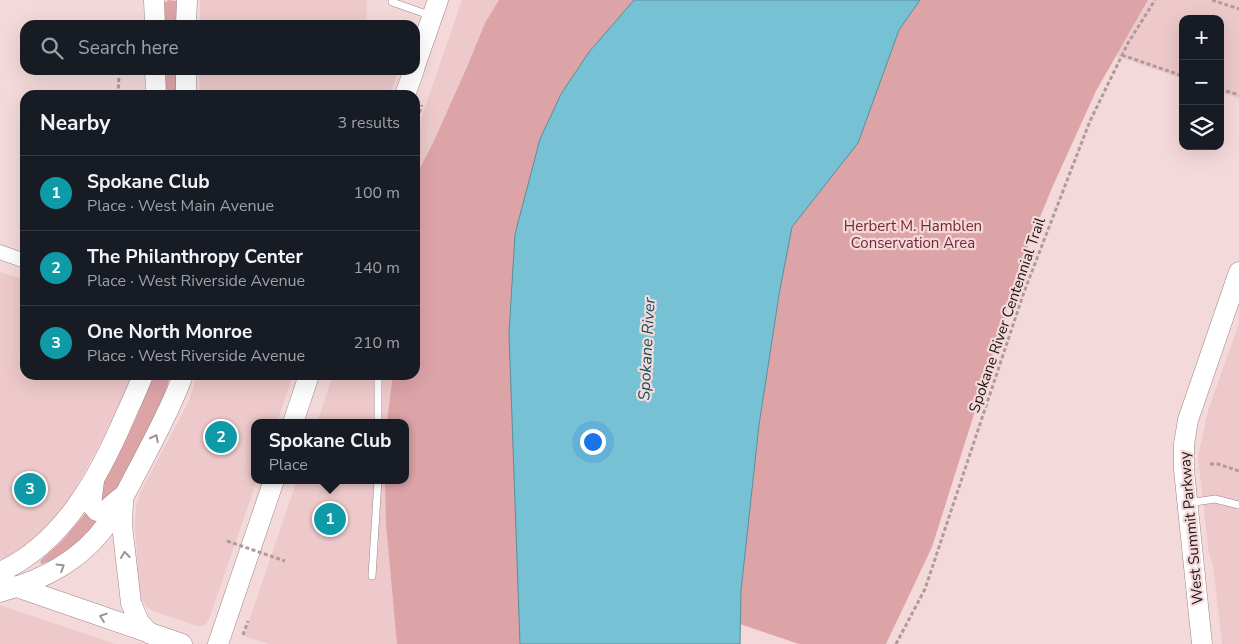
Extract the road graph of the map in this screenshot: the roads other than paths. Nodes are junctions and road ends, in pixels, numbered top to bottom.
1 (154, 0) edge
2 (187, 0) edge
3 (392, 2) dead end
4 (435, 8) edge
5 (155, 20) edge
6 (186, 20) edge
7 (420, 52) edge
8 (155, 75) edge
9 (186, 75) edge
10 (412, 75) edge
11 (156, 90) edge
12 (186, 90) edge
13 (407, 90) edge
14 (0, 252) edge
15 (20, 259) edge
16 (1239, 272) edge
17 (141, 380) edge
18 (182, 380) edge
19 (307, 380) edge
20 (378, 380) edge
21 (294, 419) edge
22 (378, 419) edge
23 (95, 476) junction
24 (273, 484) edge
25 (378, 484) edge
26 (125, 492) junction
27 (1187, 503) junction
28 (1239, 505) edge
29 (0, 572) edge
30 (372, 576) dead end
31 (5, 587) edge
32 (155, 638) edge
33 (182, 644) edge
34 (218, 644) edge
35 (1202, 644) edge

1 - 5 street
2 - 6 street
3 - 4 lane
4 - 7 street
8 - 11 street
9 - 12 street
10 - 13 street
14 - 15 street
16 - 27 street, West Summit Parkway
17 - 23 street
26 -> 18 street
19 - 21 street
20 - 22 lane
23 - 26 street
23 - 29 street
24 - 34 street
25 - 30 lane
31 -> 26 street
32 -> 26 street
27 - 28 lane
27 - 35 street, West Summit Parkway
32 -> 31 street
32 - 33 street

